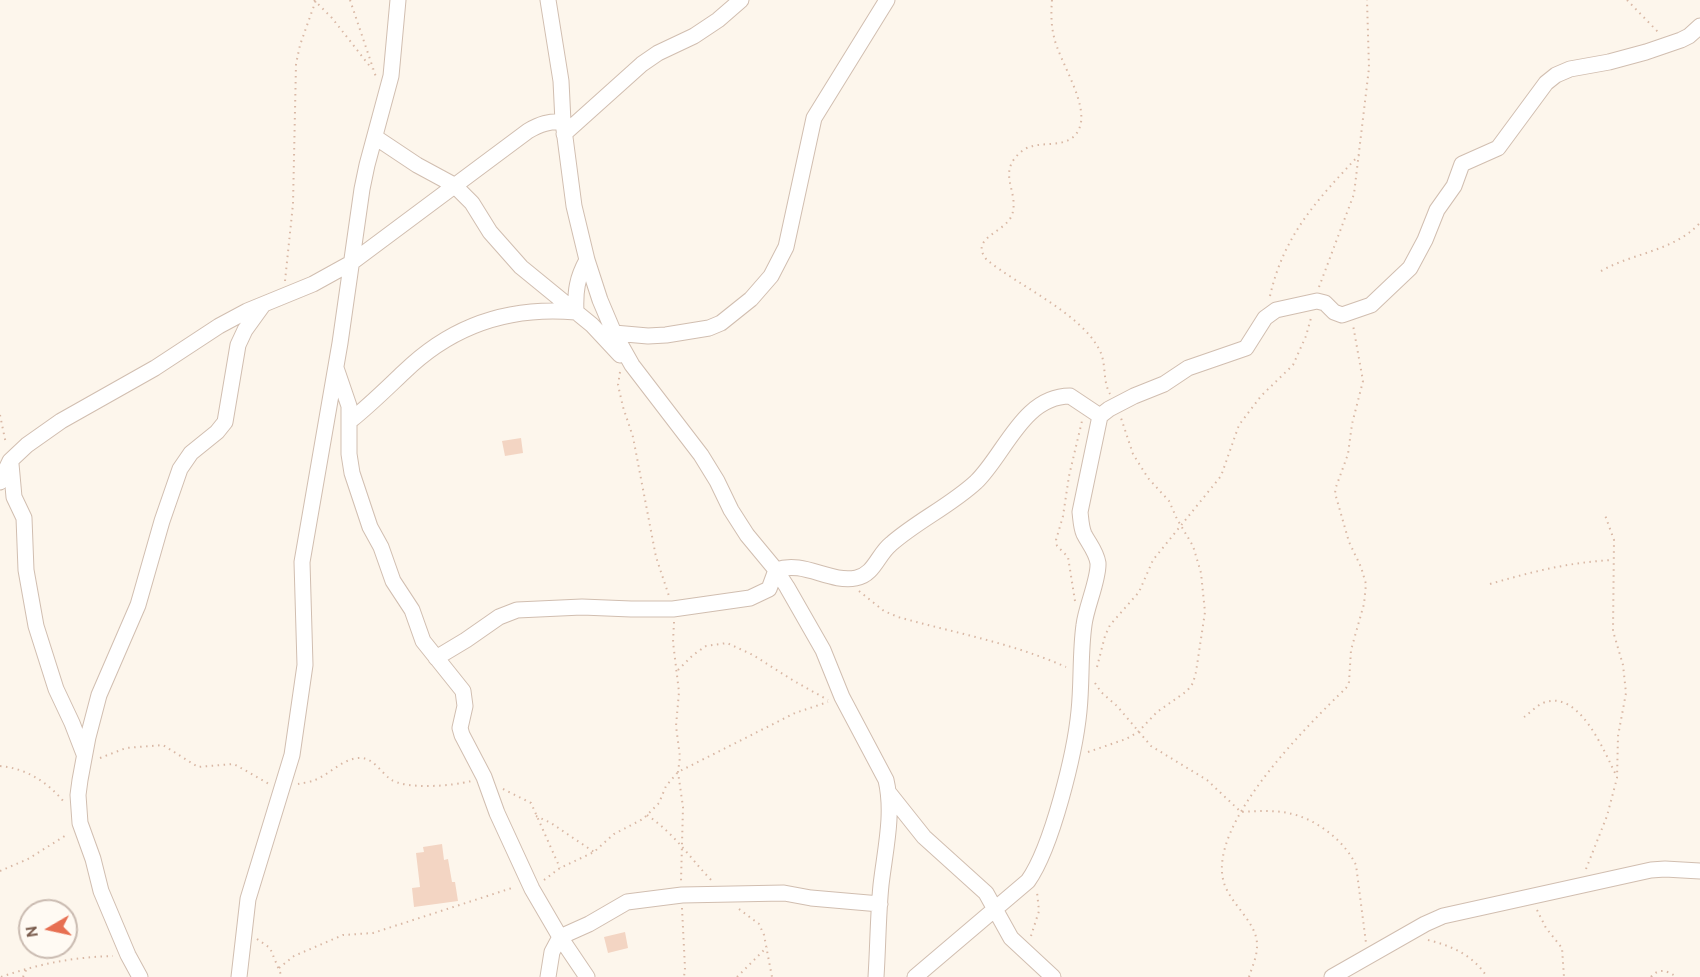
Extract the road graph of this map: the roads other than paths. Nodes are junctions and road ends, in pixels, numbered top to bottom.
1 (398, 0) edge
2 (548, 0) edge
3 (741, 0) edge
4 (887, 0) edge
5 (1700, 26) edge
6 (564, 128) junction
7 (375, 137) junction
8 (454, 184) junction
9 (587, 260) junction
10 (351, 263) junction
11 (263, 305) junction
12 (576, 312) junction
13 (614, 333) junction
14 (627, 361) junction
15 (336, 368) junction
16 (1100, 416) junction
17 (350, 421) junction
18 (10, 461) junction
19 (0, 482) edge
20 (776, 570) junction
21 (436, 658) junction
22 (84, 759) junction
23 (889, 793) junction
24 (1700, 871) edge
25 (880, 904) junction
26 (996, 909) junction
27 (560, 937) junction
28 (140, 977) edge
29 (239, 977) edge
30 (548, 977) edge
31 (587, 977) edge
32 (876, 977) edge
33 (915, 977) edge
34 (1053, 977) edge
35 (1332, 977) edge

1 - 7 street
2 - 6 street
3 - 6 street
4 - 13 street
5 - 16 street
6 - 8 street
6 - 9 street
7 - 8 street
7 - 10 street
8 - 10 street
8 - 12 street
9 - 12 street
9 - 13 street
10 - 11 street
10 - 15 street
11 - 18 street
11 - 22 street
12 - 14 street
12 - 17 street
13 - 14 street
14 - 20 street
15 - 17 street
15 - 29 street
16 - 20 street
16 - 26 street
17 - 21 street
18 - 19 street
18 - 22 street
20 - 21 street
20 - 23 street
21 - 27 street
22 - 28 street
23 - 25 street
23 - 26 street
24 - 35 street
25 - 27 street
25 - 32 street
26 - 33 street
26 - 34 street
27 - 30 street
27 - 31 street

